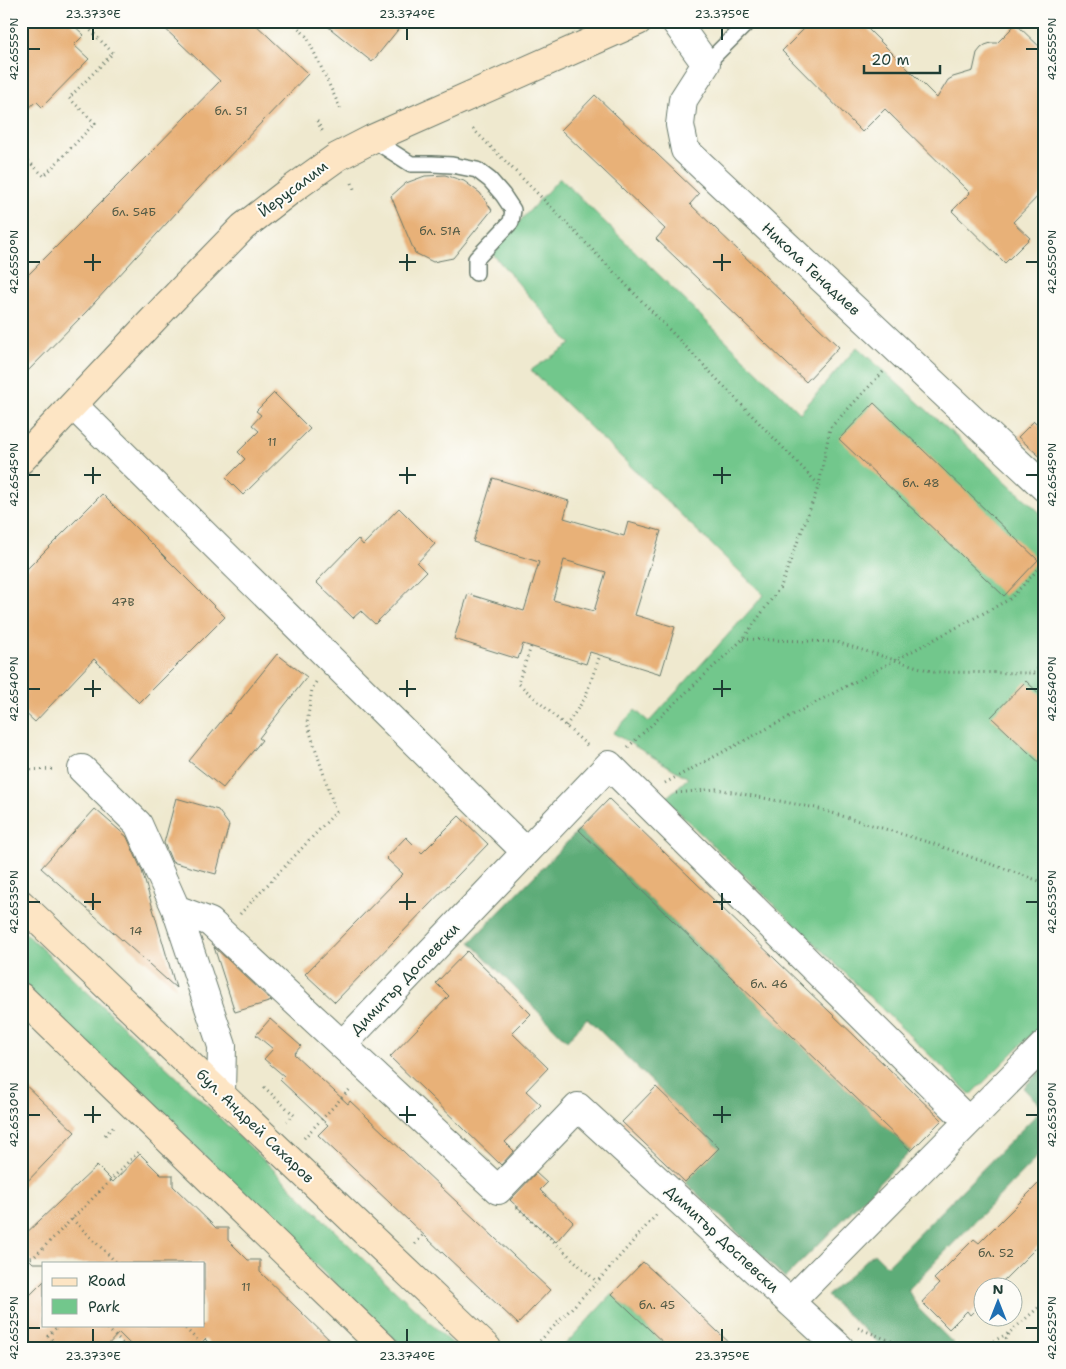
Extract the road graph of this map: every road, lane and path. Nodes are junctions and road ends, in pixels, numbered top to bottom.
1 (90, 21) edge
2 (292, 21) edge
3 (638, 21) edge
4 (675, 21) edge
5 (749, 21) edge
6 (706, 64) junction
7 (341, 110) dead end
8 (317, 121) dead end
9 (473, 129) dead end
10 (325, 135) dead end
11 (372, 139) junction
12 (21, 154) edge
13 (352, 183) dead end
14 (354, 189) dead end
15 (476, 273) dead end
16 (901, 354) junction
17 (21, 390) edge
18 (26, 395) dead end
19 (74, 406) junction
20 (21, 460) edge
21 (819, 485) junction
22 (1045, 488) edge
23 (1045, 562) edge
24 (743, 639) junction
25 (531, 647) dead end
26 (600, 655) dead end
27 (330, 659) junction
28 (896, 660) junction
29 (1045, 662) edge
30 (566, 726) junction
31 (602, 759) junction
32 (82, 769) joint
33 (21, 770) edge
34 (640, 796) junction
35 (526, 852) junction
36 (1045, 883) edge
37 (21, 904) edge
38 (176, 909) junction
39 (222, 933) junction
40 (21, 997) edge
41 (1045, 1044) edge
42 (342, 1045) junction
43 (369, 1069) junction
44 (264, 1087) dead end
45 (221, 1093) junction
46 (294, 1115) dead end
47 (119, 1120) dead end
48 (968, 1121) junction
49 (105, 1135) dead end
50 (302, 1140) dead end
51 (145, 1145) dead end
52 (498, 1190) junction
53 (674, 1195) junction
54 (72, 1219) junction
55 (424, 1234) dead end
56 (415, 1245) dead end
57 (21, 1260) edge
58 (116, 1262) edge
59 (597, 1282) junction
60 (790, 1302) junction
61 (1045, 1302) edge
62 (58, 1326) edge
63 (105, 1326) edge
64 (183, 1326) edge
65 (1009, 1333) junction
66 (61, 1348) edge
67 (127, 1348) edge
68 (205, 1348) edge
69 (384, 1348) edge
70 (487, 1348) edge
71 (533, 1348) edge
72 (840, 1348) edge
73 (980, 1348) edge
74 (1000, 1348) edge

1 - 12 path
2 - 7 path
3 - 11 main road, Йерусалим
4 - 6 street
5 - 6 lane
6 - 16 street, Никола Генадиев
8 - 10 path
9 - 21 path
11 - 15 lane
11 - 19 main road, Йерусалим
13 - 14 path
16 - 21 path
16 - 22 street, Никола Генадиев
17 - 18 path
19 - 20 main road, Йерусалим
19 - 27 street
21 - 24 path
23 - 28 path
24 - 28 path
24 - 31 path
25 - 30 path
26 - 30 path
27 - 35 street
27 - 39 path
28 - 29 path
28 - 34 path
30 - 31 path
31 - 34 street
31 - 35 street, Димитър Доспевски
32 - 33 path
32 - 38 street
34 - 36 path
34 - 48 street
35 - 42 street, Димитър Доспевски
37 - 45 main road, бул. Андрей Сахаров
38 - 39 street
38 - 45 street
39 - 42 street
40 - 69 main road
41 - 48 street
42 - 43 street, Димитър Доспевски
43 - 50 path
43 - 52 street, Димитър Доспевски
44 - 46 path
45 - 70 main road, бул. Андрей Сахаров
47 - 49 path
48 - 60 street
51 - 54 path
52 - 53 street, Димитър Доспевски
52 - 59 path
53 - 59 path
53 - 60 street, Димитър Доспевски
54 - 57 path
54 - 58 path
55 - 56 path
59 - 71 path
60 - 72 street, Димитър Доспевски
61 - 65 path
62 - 66 path
63 - 67 path
64 - 68 path
65 - 73 path
65 - 74 path

